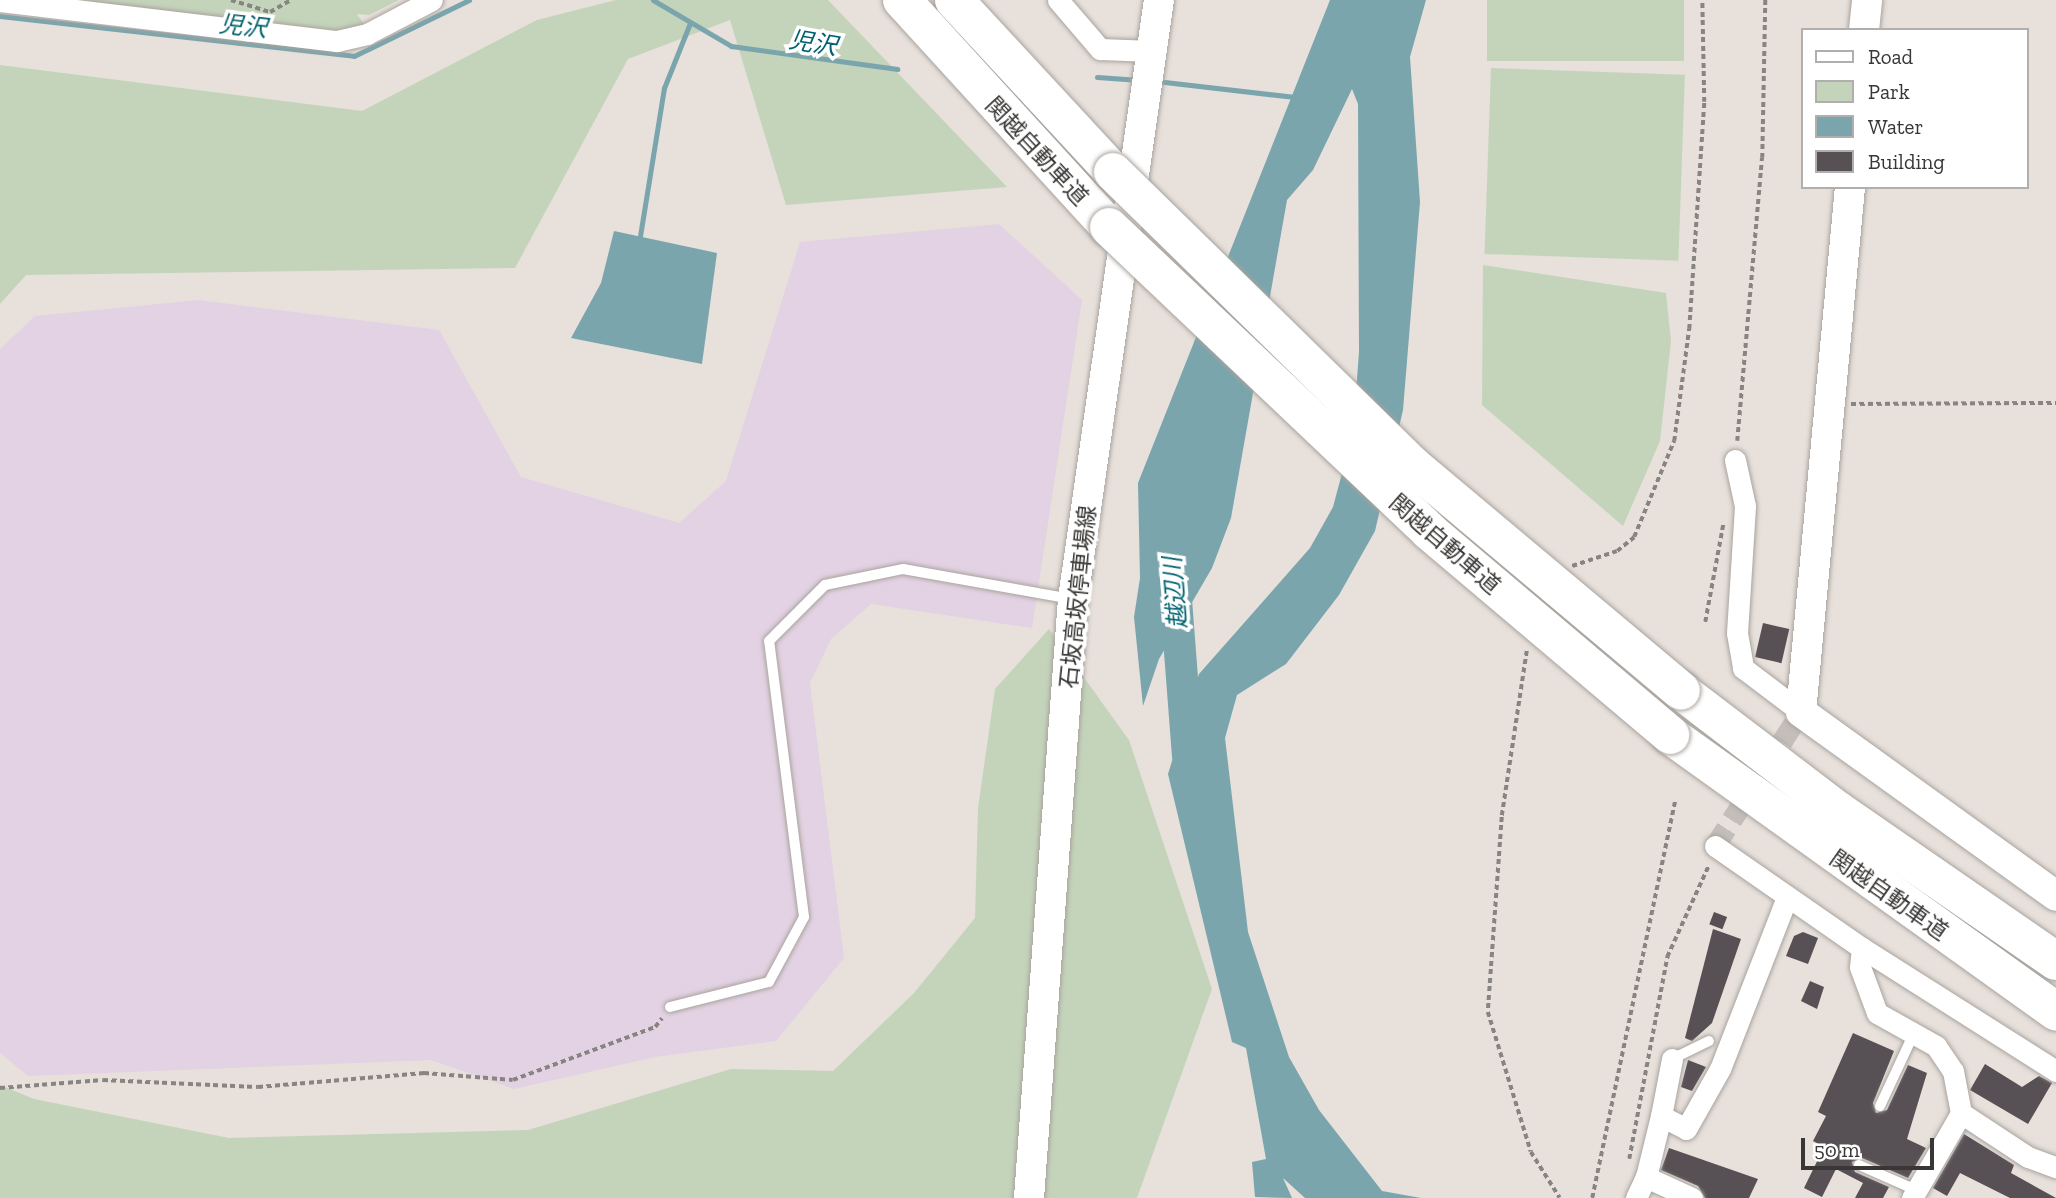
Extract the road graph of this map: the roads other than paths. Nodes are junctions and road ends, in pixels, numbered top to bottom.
1 (432, 0) edge
2 (901, 0) edge
3 (954, 0) edge
4 (982, 0) edge
5 (1058, 0) edge
6 (1158, 0) edge
7 (1867, 0) edge
8 (0, 1) edge
9 (1864, 28) edge
10 (1151, 71) junction
11 (1083, 141) junction
12 (1850, 189) edge
13 (1735, 460) road end
14 (1073, 599) junction
15 (1801, 712) junction
16 (1716, 846) road end
17 (2056, 896) edge
18 (1787, 897) junction
19 (1862, 948) junction
20 (2056, 961) edge
21 (670, 1007) road end
22 (2056, 1011) edge
23 (1914, 1033) junction
24 (1709, 1041) dead end
25 (1672, 1059) joint
26 (2056, 1071) edge
27 (1880, 1106) dead end
28 (1961, 1113) junction
29 (1661, 1116) junction
30 (1859, 1165) dead end
31 (2056, 1167) edge
32 (1636, 1174) junction
33 (1914, 1194) edge
34 (1029, 1198) edge
35 (1636, 1198) edge
36 (1692, 1198) edge

1 - 8 street
2 - 22 highway, 関越自動車道, bridge
3 - 11 highway, 関越自動車道
4 - 11 highway
5 - 10 street
6 - 10 main road, 石坂高坂停車場線
7 - 9 main road
10 - 14 main road, 石坂高坂停車場線
11 - 20 highway, 関越自動車道, bridge
12 - 15 main road
13 - 15 street
14 - 21 lane
14 - 34 main road, 石坂高坂停車場線
15 - 17 main road
16 - 18 street
18 - 19 street
18 - 29 street
19 - 23 street
19 - 26 street
23 - 27 lane
23 - 28 street
24 - 25 lane
25 - 29 street
28 - 31 street
28 - 33 street
29 - 32 street
30 - 33 lane
32 - 35 street
32 - 36 street

